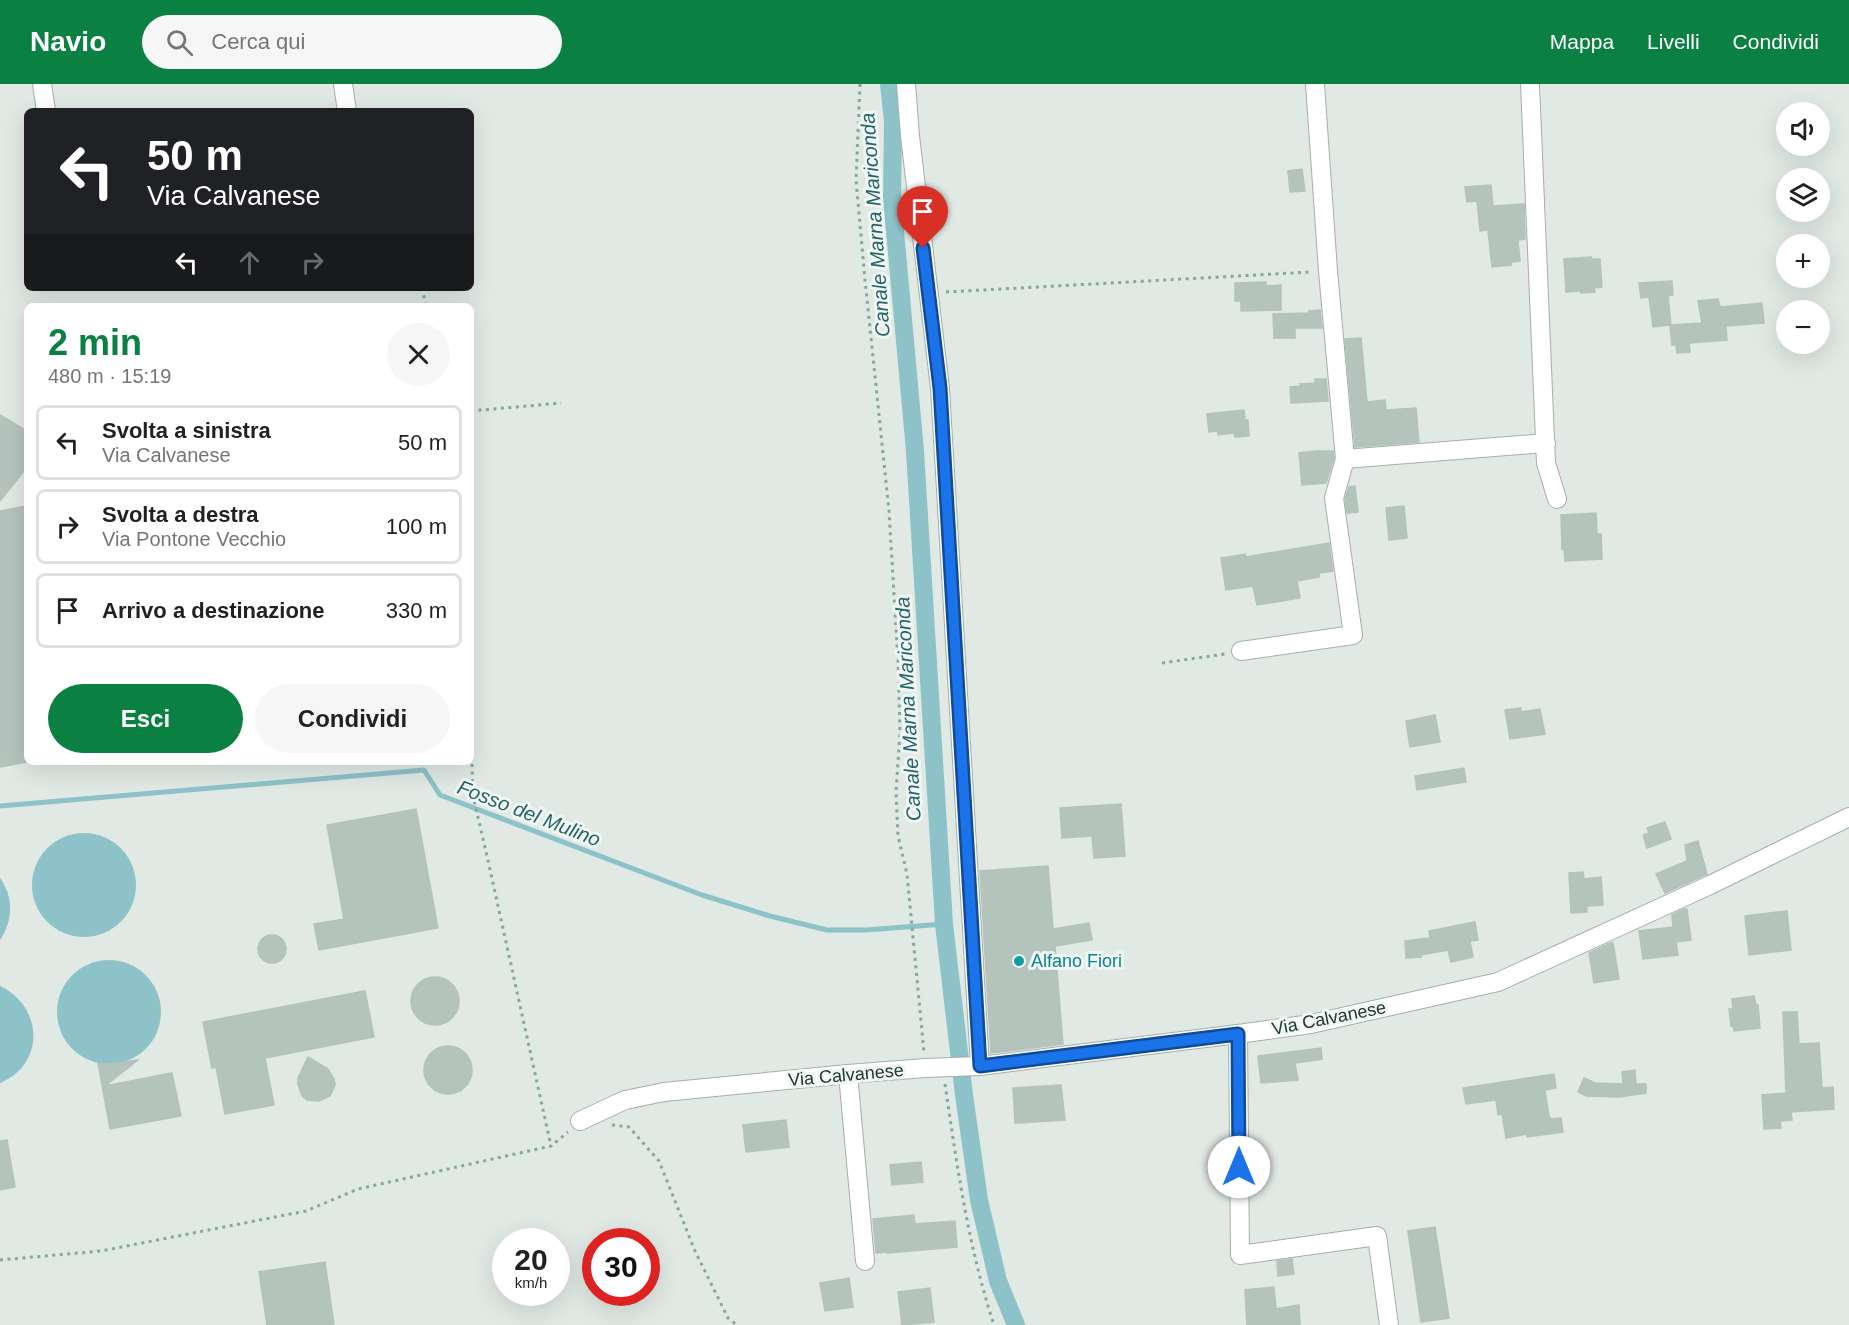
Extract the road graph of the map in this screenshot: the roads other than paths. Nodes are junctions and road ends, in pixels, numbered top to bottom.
1 (42, 84) edge
2 (343, 84) edge
3 (906, 84) edge
4 (1315, 84) edge
5 (1530, 84) edge
6 (46, 108) edge
7 (347, 108) edge
8 (1546, 443) junction
9 (1345, 459) junction
10 (1557, 499) dead end
11 (1241, 651) road end
12 (1849, 817) edge
13 (1238, 1034) junction
14 (977, 1066) junction
15 (848, 1074) junction
16 (580, 1121) road end
17 (865, 1261) dead end
18 (1389, 1325) edge

1 - 6 street
2 - 7 street
3 - 14 street
4 - 9 street
5 - 8 street
8 - 9 street
8 - 10 street
9 - 11 street
12 - 13 street, Via Calvanese
13 - 14 street, Via Calvanese
13 - 18 street
14 - 15 street, Via Calvanese
15 - 16 street, Via Calvanese
15 - 17 street

